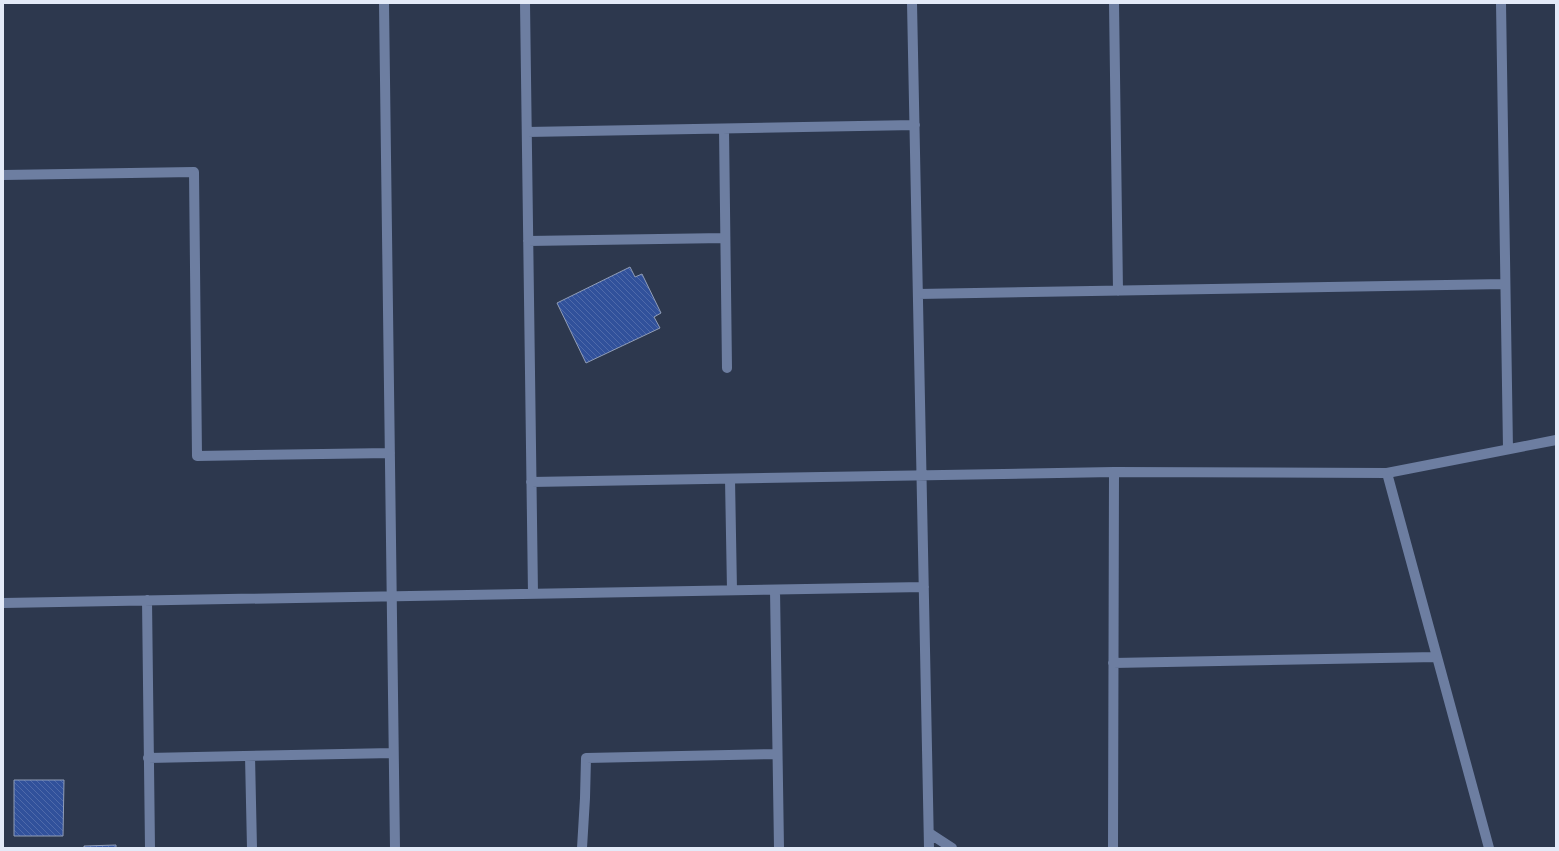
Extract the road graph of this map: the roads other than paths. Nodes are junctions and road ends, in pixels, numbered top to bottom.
1 (384, 3) edge
2 (525, 3) edge
3 (912, 3) edge
4 (1114, 3) edge
5 (1501, 3) edge
6 (915, 125) junction
7 (724, 128) junction
8 (527, 132) junction
9 (3, 175) edge
10 (725, 238) junction
11 (528, 241) junction
12 (1505, 284) junction
13 (1118, 291) junction
14 (918, 294) junction
15 (727, 368) dead end
16 (1556, 440) edge
17 (1508, 450) junction
18 (390, 453) junction
19 (1114, 472) junction
20 (1387, 473) junction
21 (922, 476) junction
22 (730, 479) junction
23 (531, 482) junction
24 (924, 587) junction
25 (732, 590) junction
26 (775, 590) junction
27 (533, 594) junction
28 (391, 596) junction
29 (147, 600) junction
30 (3, 602) edge
31 (1437, 657) junction
32 (1113, 663) junction
33 (393, 753) junction
34 (777, 754) junction
35 (250, 756) junction
36 (148, 758) junction
37 (929, 833) junction
38 (150, 848) edge
39 (252, 848) edge
40 (395, 848) edge
41 (582, 848) edge
42 (779, 848) edge
43 (929, 848) edge
44 (952, 848) edge
45 (1113, 848) edge
46 (1488, 848) edge

1 - 18 street
2 - 8 street
3 - 6 street
4 - 13 street
5 - 12 street
6 - 7 street
6 - 14 street
7 - 8 street
7 - 10 street
8 - 11 street
9 - 18 street
10 - 11 street
10 - 15 street
11 - 23 street
12 - 13 street
12 - 17 street
13 - 14 street
14 - 21 street
16 - 17 street
17 - 20 street
18 - 28 street
19 - 20 street
19 - 21 street
19 - 32 street
20 - 31 street
21 - 22 street
21 - 24 street
22 - 23 street
22 - 25 street
23 - 27 street
24 - 26 street
24 - 37 street
25 - 26 street
25 - 27 street
26 - 34 street
27 - 28 street
28 - 29 street
28 - 33 street
29 - 30 street
29 - 36 street
31 - 32 street
31 - 46 street
32 - 45 street
33 - 35 street
33 - 40 street
34 - 41 street
34 - 42 street
35 - 36 street
35 - 39 street
36 - 38 street
37 - 43 street
37 - 44 street

